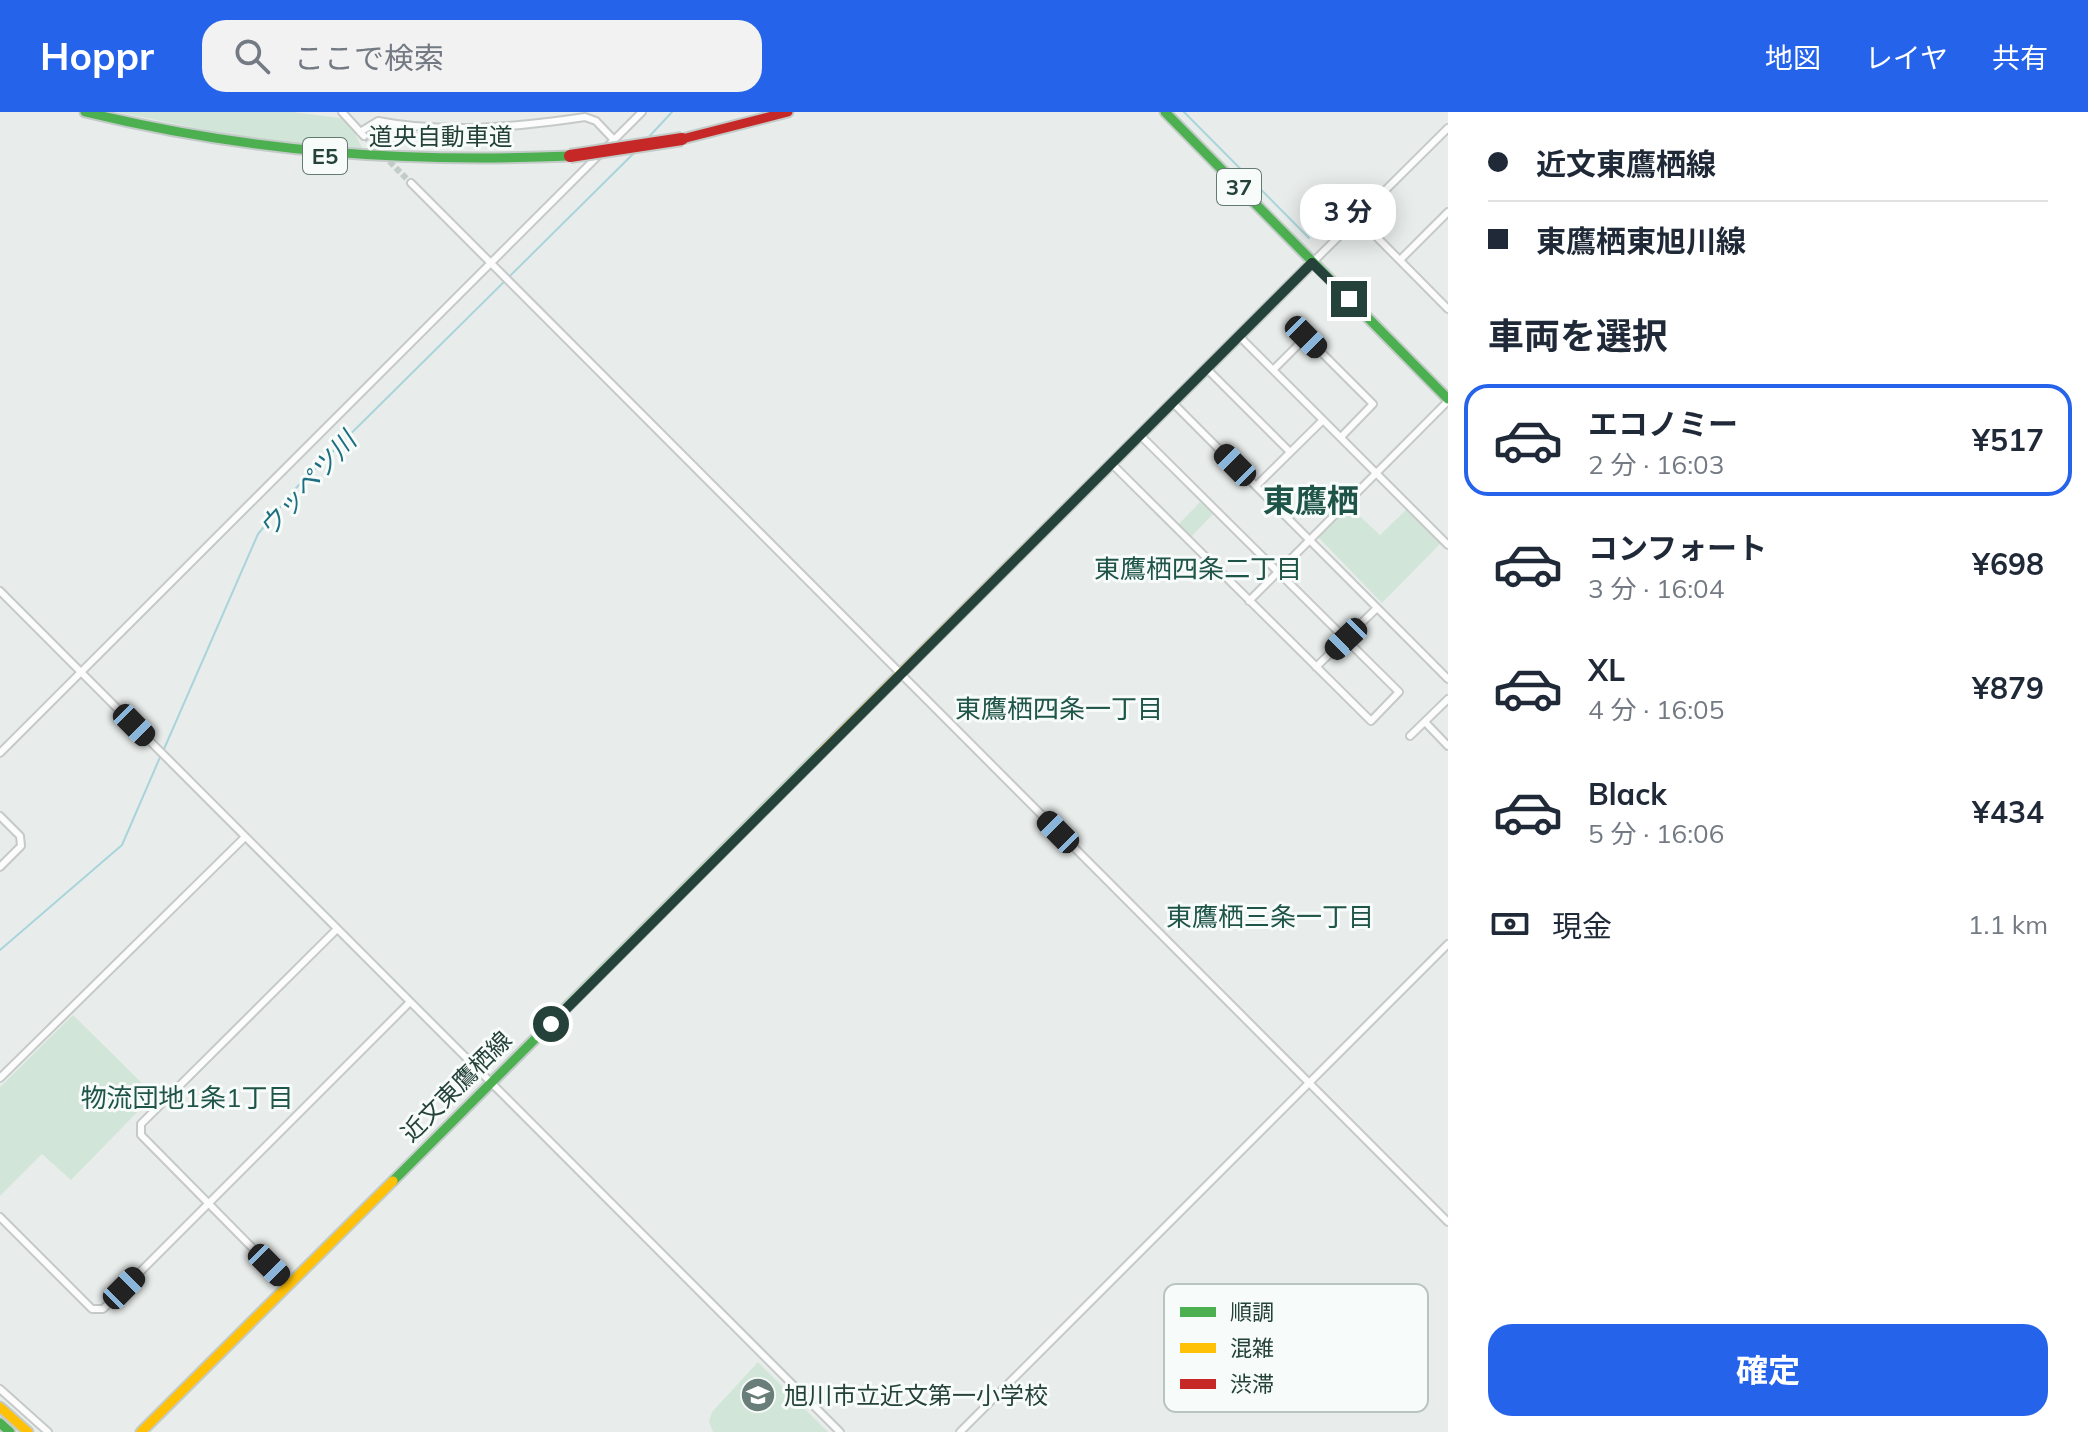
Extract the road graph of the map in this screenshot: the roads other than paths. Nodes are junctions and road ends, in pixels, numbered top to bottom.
1 (85, 112) edge
2 (342, 112) edge
3 (642, 112) edge
4 (779, 112) edge
5 (788, 112) edge
6 (1165, 112) edge
7 (750, 124) junction
8 (1448, 128) edge
9 (614, 140) junction
10 (411, 183) tunnel mouth
11 (1448, 212) edge
12 (1357, 217) junction
13 (1400, 260) junction
14 (1312, 263) junction
15 (491, 264) junction
16 (1448, 296) edge
17 (1442, 302) junction
18 (1448, 309) edge
19 (1239, 336) junction
20 (1207, 369) junction
21 (1273, 370) junction
22 (1448, 400) edge
23 (1173, 403) junction
24 (1323, 420) junction
25 (1140, 435) junction
26 (1341, 437) junction
27 (1290, 452) junction
28 (1112, 464) junction
29 (1376, 473) junction
30 (1256, 486) junction
31 (1310, 540) junction
32 (1448, 545) edge
33 (1277, 573) junction
34 (0, 591) edge
35 (1249, 601) junction
36 (1377, 608) junction
37 (1346, 639) junction
38 (1316, 667) junction
39 (81, 672) junction
40 (901, 674) junction
41 (1448, 679) edge
42 (1448, 699) edge
43 (1425, 722) junction
44 (1410, 736) dead end
45 (1448, 746) edge
46 (0, 753) edge
47 (0, 816) edge
48 (245, 837) junction
49 (0, 867) edge
50 (337, 929) junction
51 (1448, 944) edge
52 (410, 1002) junction
53 (0, 1078) edge
54 (491, 1082) junction
55 (1309, 1083) junction
56 (208, 1205) junction
57 (0, 1217) edge
58 (1448, 1222) edge
59 (289, 1285) junction
60 (0, 1389) edge
61 (3, 1403) edge
62 (0, 1423) edge
63 (10, 1432) edge
64 (28, 1432) edge
65 (48, 1432) edge
66 (141, 1432) edge
67 (840, 1432) edge
68 (960, 1432) edge

1 - 7 main road, 道央自動車道 / E5, bridge
2 - 9 street
3 - 9 street
4 - 7 main road, 道央自動車道 / E5
5 - 7 main road, 道央自動車道 / E5
6 - 14 main road, 37
8 - 12 street
9 - 15 street
10 - 15 street
11 - 13 street
12 - 13 street
12 - 14 street
13 - 17 street
14 - 19 main road, 近文東鷹栖線
14 - 22 main road, 37
15 - 39 street
15 - 40 street
16 - 17 street
17 - 18 street
19 - 20 main road, 近文東鷹栖線
19 - 21 street
20 - 23 main road, 近文東鷹栖線
20 - 27 street
21 - 24 street
21 - 26 street
22 - 29 street
23 - 25 main road, 近文東鷹栖線
23 - 30 street
24 - 26 street
24 - 27 street
25 - 28 main road, 近文東鷹栖線
25 - 33 street
26 - 29 street
27 - 30 street
28 - 35 street
28 - 40 main road, 近文東鷹栖線
29 - 31 street
29 - 32 street
30 - 31 street
31 - 33 street
31 - 36 street
33 - 35 street
33 - 37 street
34 - 39 street
35 - 38 street
36 - 37 street
36 - 41 street
37 - 38 street
37 - 38 street
39 - 46 street
39 - 48 street
40 - 54 main road, 近文東鷹栖線
40 - 55 street
42 - 43 street
43 - 44 street
43 - 45 street
47 - 49 street
48 - 50 street
48 - 53 street
50 - 52 street
50 - 56 street
51 - 55 street
52 - 54 street
52 - 56 street
54 - 59 main road, 近文東鷹栖線
54 - 67 street
55 - 58 street
55 - 68 street
56 - 57 street
56 - 59 street
59 - 66 main road, 近文東鷹栖線
60 - 61 street
61 - 64 main road
61 - 65 street
62 - 63 main road

